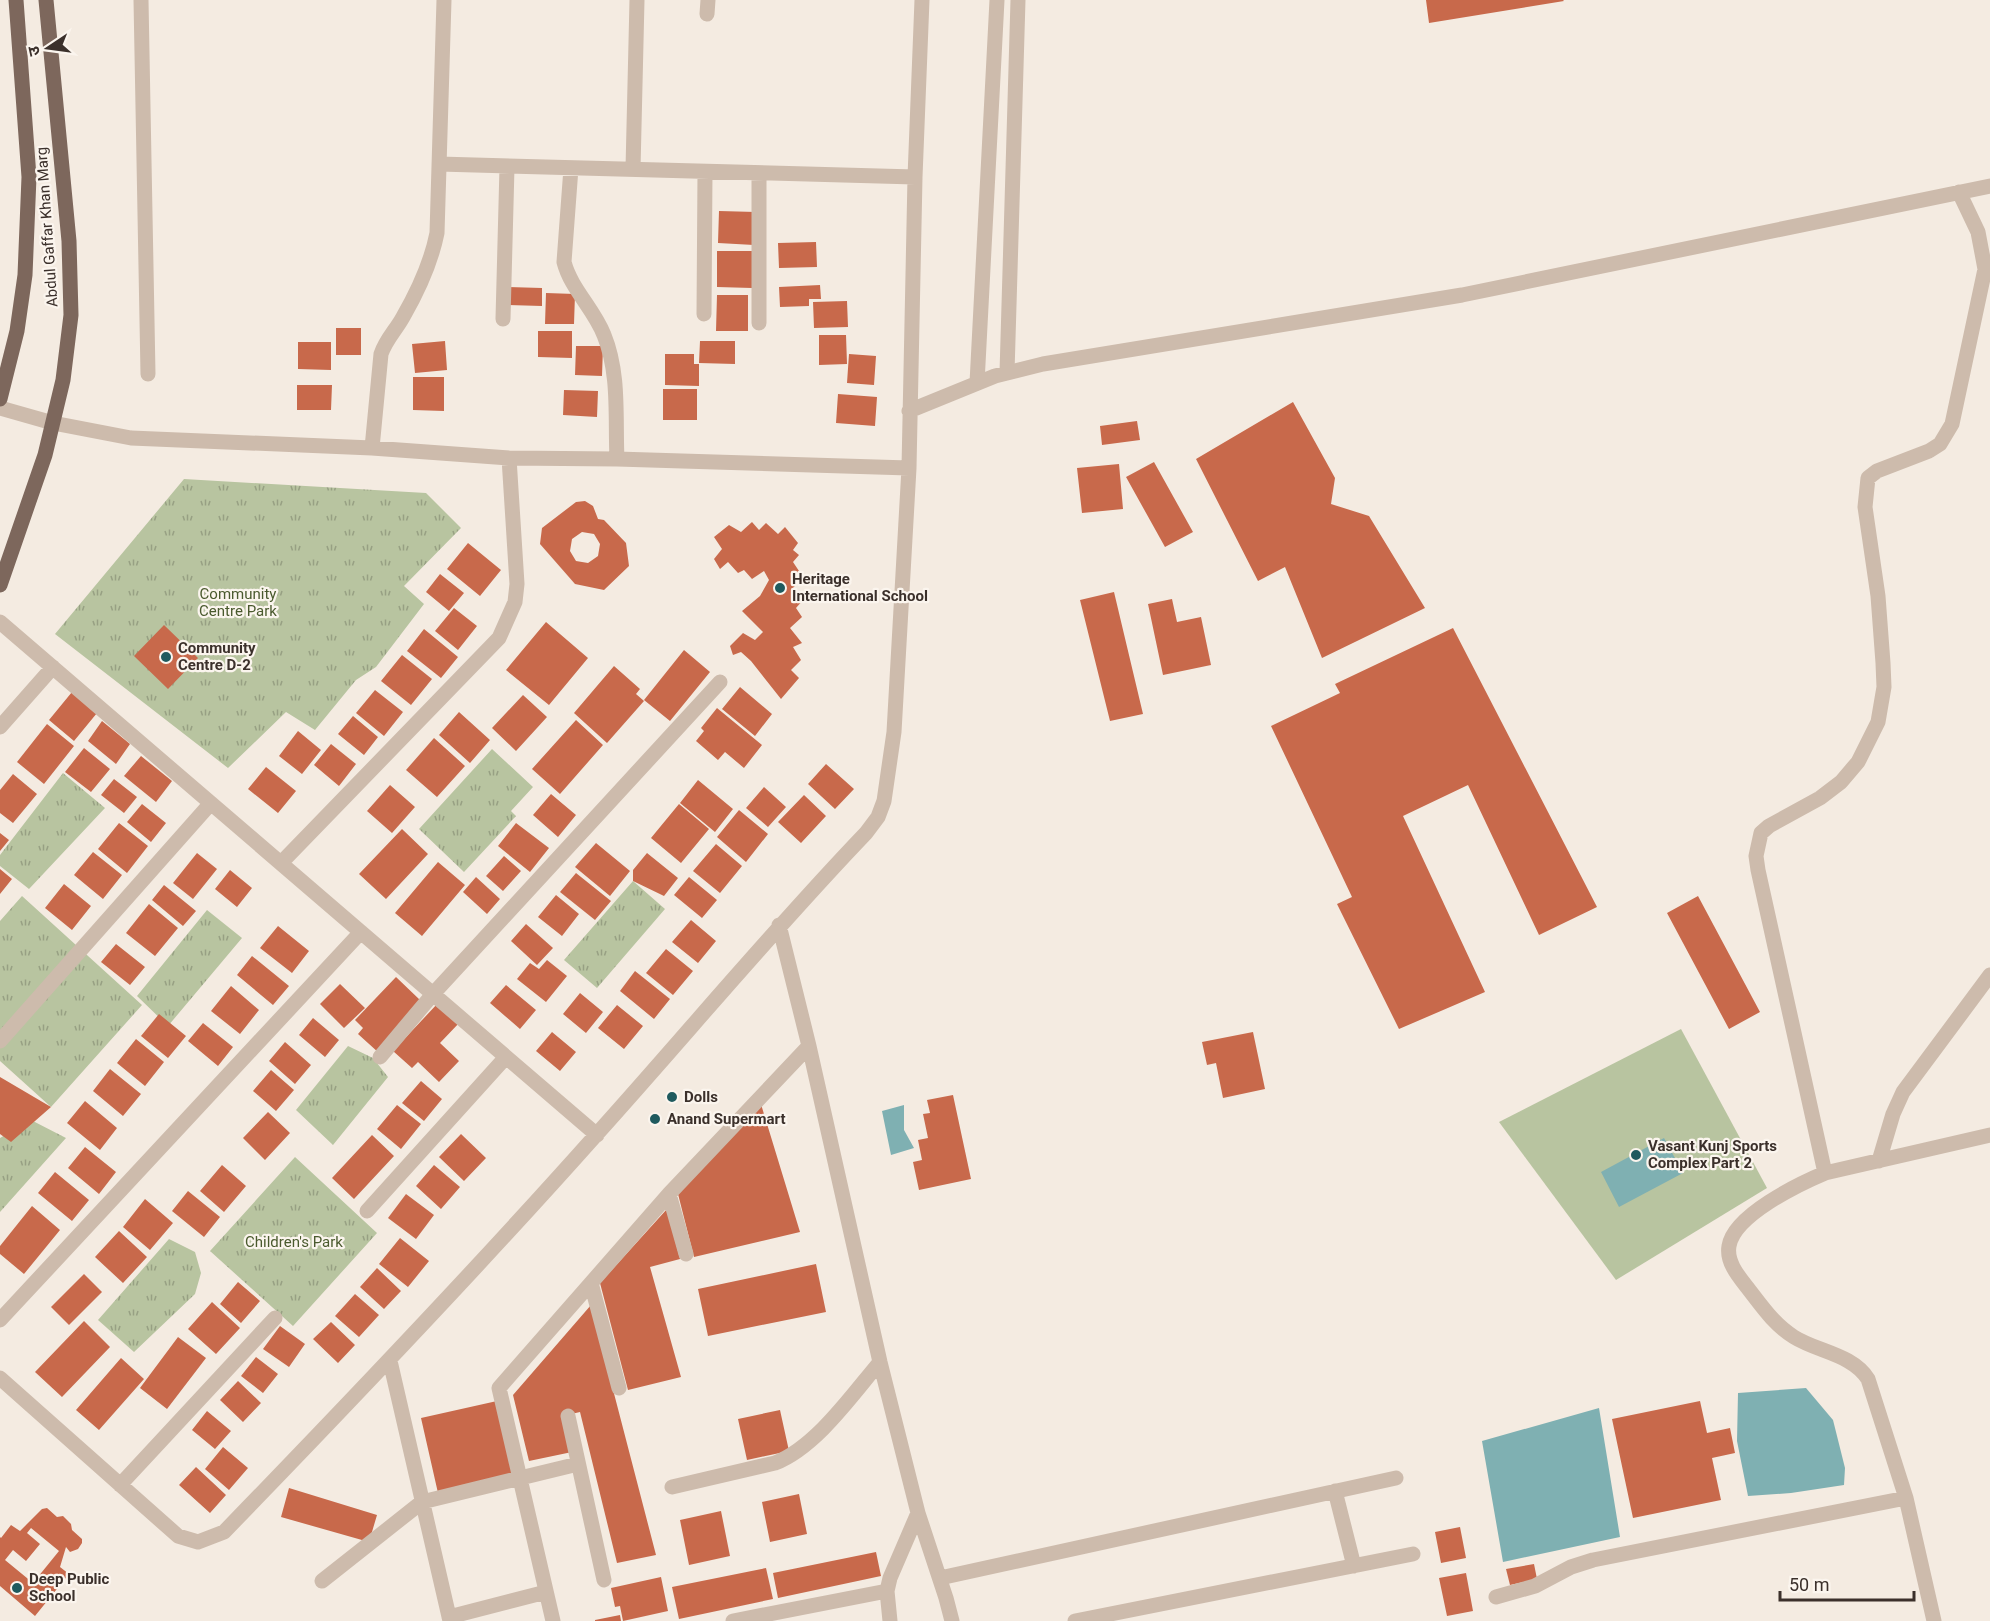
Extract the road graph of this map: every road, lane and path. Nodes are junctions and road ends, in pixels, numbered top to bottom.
1 (16, 0) edge
2 (46, 0) edge
3 (141, 0) edge
4 (444, 0) edge
5 (637, 0) edge
6 (922, 0) edge
7 (997, 0) edge
8 (1018, 0) edge
9 (439, 164) junction
10 (507, 167) junction
11 (571, 168) junction
12 (633, 169) junction
13 (705, 172) junction
14 (759, 173) junction
15 (915, 177) junction
16 (1990, 186) edge
17 (1959, 192) junction
18 (704, 314) dead end
19 (503, 319) dead end
20 (759, 323) dead end
21 (1007, 373) junction
22 (148, 374) dead end
23 (976, 383) junction
24 (0, 399) edge
25 (0, 408) edge
26 (909, 411) junction
27 (53, 423) junction
28 (372, 448) junction
29 (509, 458) junction
30 (618, 459) junction
31 (909, 468) junction
32 (0, 585) edge
33 (0, 622) edge
34 (53, 667) junction
35 (720, 682) dead end
36 (0, 727) edge
37 (211, 803) junction
38 (281, 863) junction
39 (779, 925) junction
40 (361, 932) junction
41 (1990, 975) edge
42 (433, 994) junction
43 (0, 1041) edge
44 (809, 1047) junction
45 (380, 1057) dead end
46 (506, 1057) junction
47 (597, 1134) junction
48 (1990, 1135) edge
49 (1879, 1161) junction
50 (1825, 1173) junction
51 (669, 1194) junction
52 (367, 1211) dead end
53 (686, 1254) dead end
54 (591, 1283) junction
55 (275, 1318) dead end
56 (0, 1320) edge
57 (390, 1361) junction
58 (880, 1362) junction
59 (0, 1378) edge
60 (619, 1388) dead end
61 (568, 1416) dead end
62 (578, 1464) junction
63 (519, 1478) junction
64 (1396, 1478) dead end
65 (120, 1485) junction
66 (672, 1487) dead end
67 (1335, 1491) junction
68 (1906, 1498) junction
69 (422, 1502) junction
70 (918, 1513) junction
71 (1413, 1554) dead end
72 (1354, 1566) junction
73 (940, 1578) junction
74 (604, 1580) dead end
75 (322, 1581) dead end
76 (887, 1591) junction
77 (546, 1592) junction
78 (1496, 1597) dead end
79 (450, 1619) edge
80 (553, 1621) edge
81 (733, 1621) edge
82 (890, 1621) edge
83 (952, 1621) edge
84 (1075, 1621) edge
85 (1934, 1621) edge

1 - 24 main road, Abdul Gaffar Khan Marg
2 - 27 main road, Abdul Gaffar Khan Marg
3 - 22 street
4 - 9 street
5 - 12 street
6 - 15 street
7 - 23 street
8 - 21 street
9 - 10 street
9 - 28 street
10 - 11 street
10 - 19 street
11 - 12 street
11 - 30 street
12 - 13 street
13 - 14 street
13 - 18 street
14 - 15 street
14 - 20 street
15 - 26 street
16 - 17 street
17 - 21 street
17 - 50 street
21 - 23 street
23 - 26 street
25 - 27 street
26 - 31 street
27 - 28 street
27 - 32 main road, Abdul Gaffar Khan Marg
28 - 29 street
29 - 30 street
29 - 38 street
30 - 31 street
31 - 39 street
33 - 34 street
34 - 36 street
34 - 37 street
35 - 42 street
37 - 38 street
37 - 43 street
38 - 40 street
39 - 44 street
39 - 47 street
40 - 42 street
40 - 56 street
41 - 49 street
42 - 45 street
42 - 46 street
44 - 51 street
44 - 58 street
46 - 47 street
46 - 52 street
47 - 57 street
48 - 49 street
49 - 50 street
50 - 68 street
51 - 53 street
51 - 54 street
54 - 60 street
54 - 63 street
55 - 65 street
57 - 65 street
57 - 69 street
58 - 66 street
58 - 70 street
59 - 65 street
61 - 62 street
62 - 63 street
62 - 74 street
63 - 69 street
63 - 77 street
64 - 67 street
67 - 72 street
67 - 73 street
68 - 78 street
68 - 85 street
69 - 75 street
69 - 79 street
70 - 73 street
70 - 76 street
71 - 72 street
72 - 84 street
73 - 83 street
76 - 81 street
76 - 82 street
77 - 79 street
77 - 80 street

